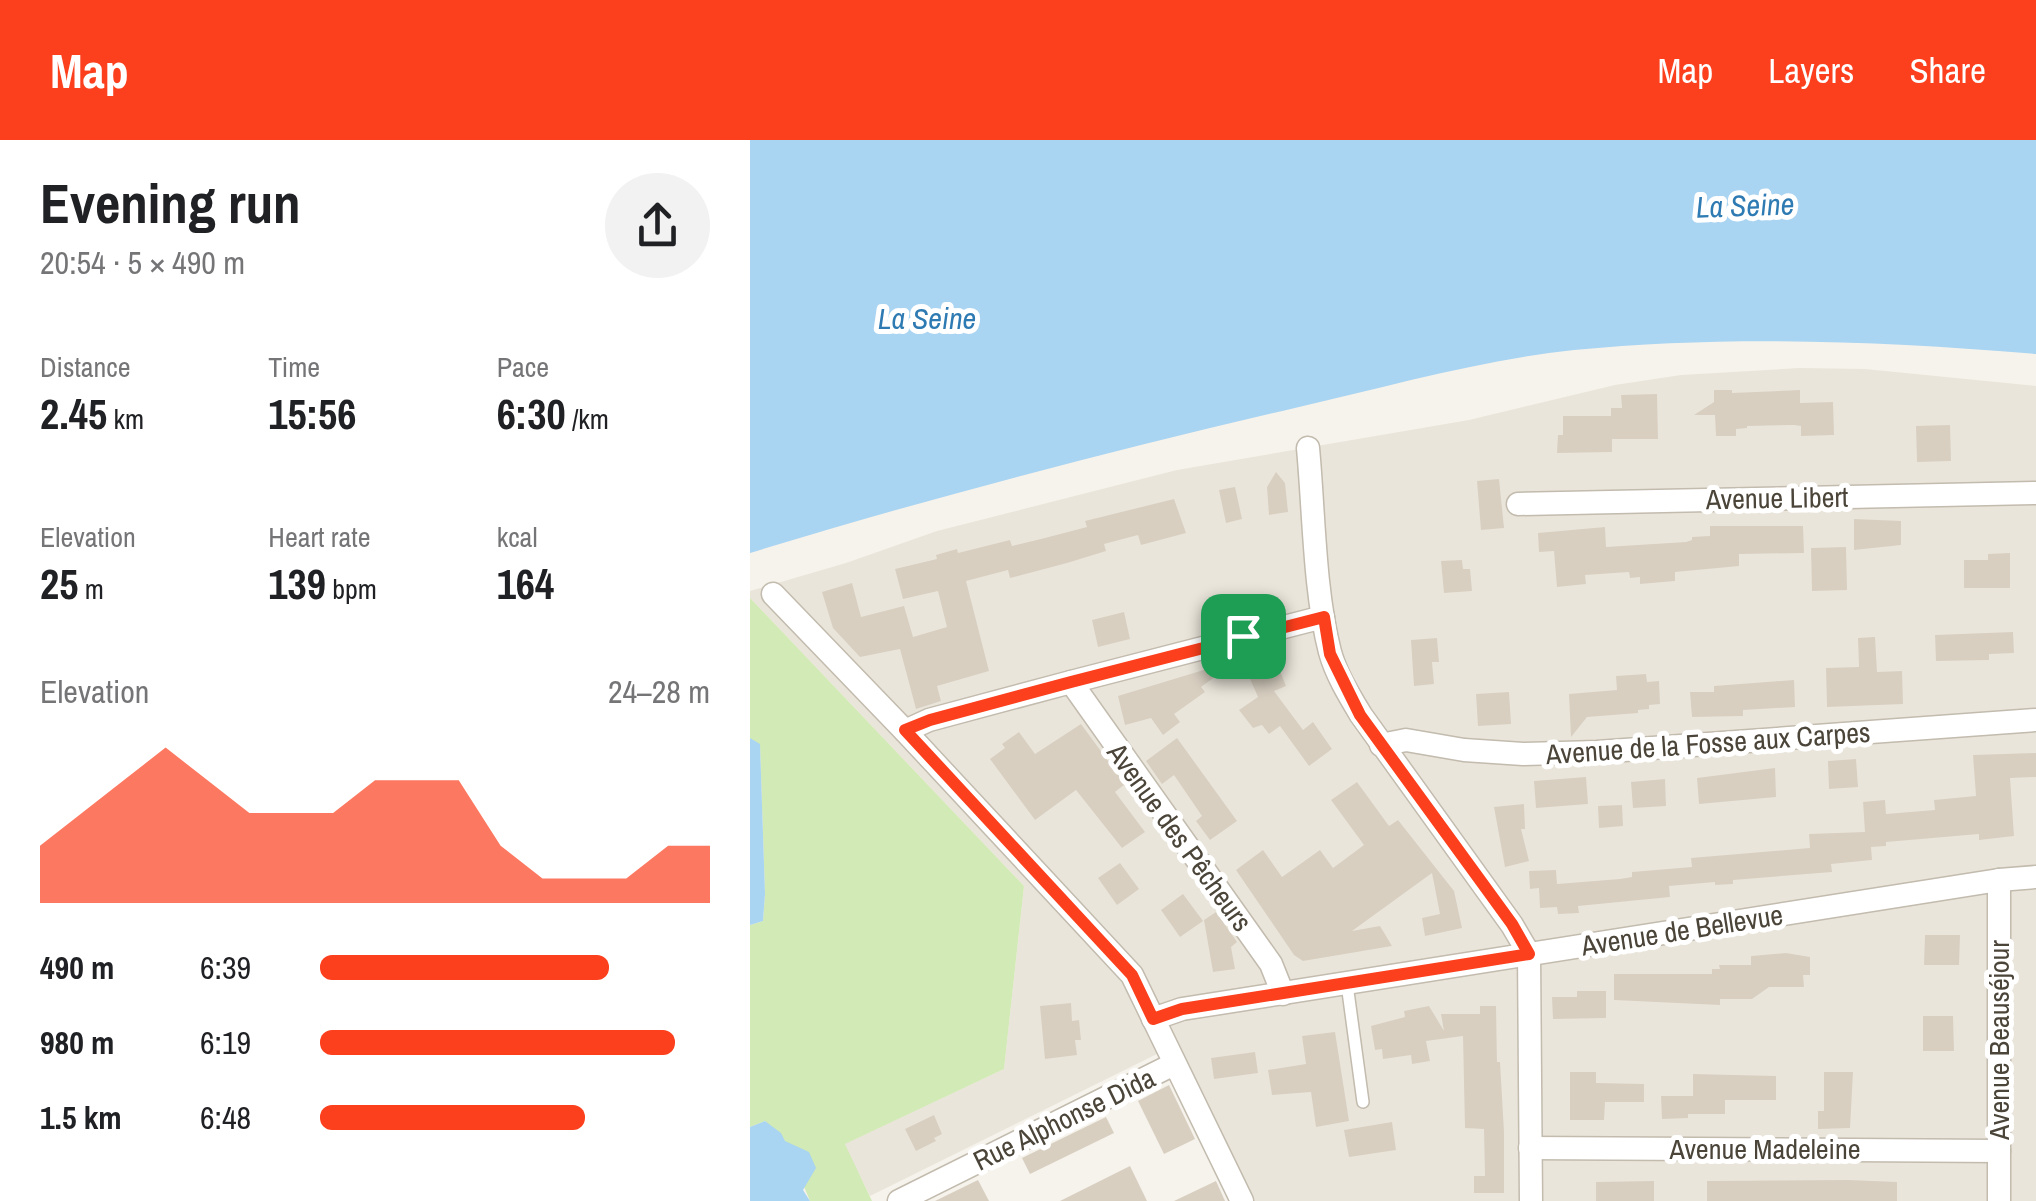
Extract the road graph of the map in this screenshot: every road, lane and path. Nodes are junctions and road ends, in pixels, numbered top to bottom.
1 (1308, 448) dead end
2 (2036, 493) edge
3 (1518, 504) dead end
4 (773, 594) dead end
5 (1324, 617) junction
6 (1071, 682) junction
7 (2036, 720) edge
8 (905, 730) junction
9 (1382, 746) junction
10 (2036, 877) edge
11 (1999, 880) junction
12 (1529, 954) junction
13 (1347, 984) junction
14 (1283, 994) junction
15 (1153, 1019) junction
16 (1174, 1064) junction
17 (1363, 1102) dead end
18 (1530, 1148) junction
19 (1999, 1151) junction
20 (899, 1201) edge
21 (1242, 1201) edge
22 (1531, 1201) edge
23 (1999, 1201) edge

1 - 5 street
2 - 3 street, Avenue Libert
4 - 8 street
5 - 6 street
5 - 9 street
6 - 8 street
6 - 14 street, Avenue des Pêcheurs
7 - 9 street, Avenue de la Fosse aux Carpes
8 - 15 street
9 - 12 street
10 - 11 street, Avenue de Bellevue
11 - 12 street, Avenue de Bellevue
11 - 19 street, Avenue Beauséjour
12 - 13 street, Avenue de Bellevue
12 - 18 street
13 - 14 street, Avenue de Bellevue
13 - 17 lane
14 - 15 street, Avenue de Bellevue
15 - 16 street
16 - 20 street, Rue Alphonse Dida
16 - 21 street
18 - 19 street, Avenue Madeleine
18 - 22 street
19 - 23 street, Avenue Beauséjour

